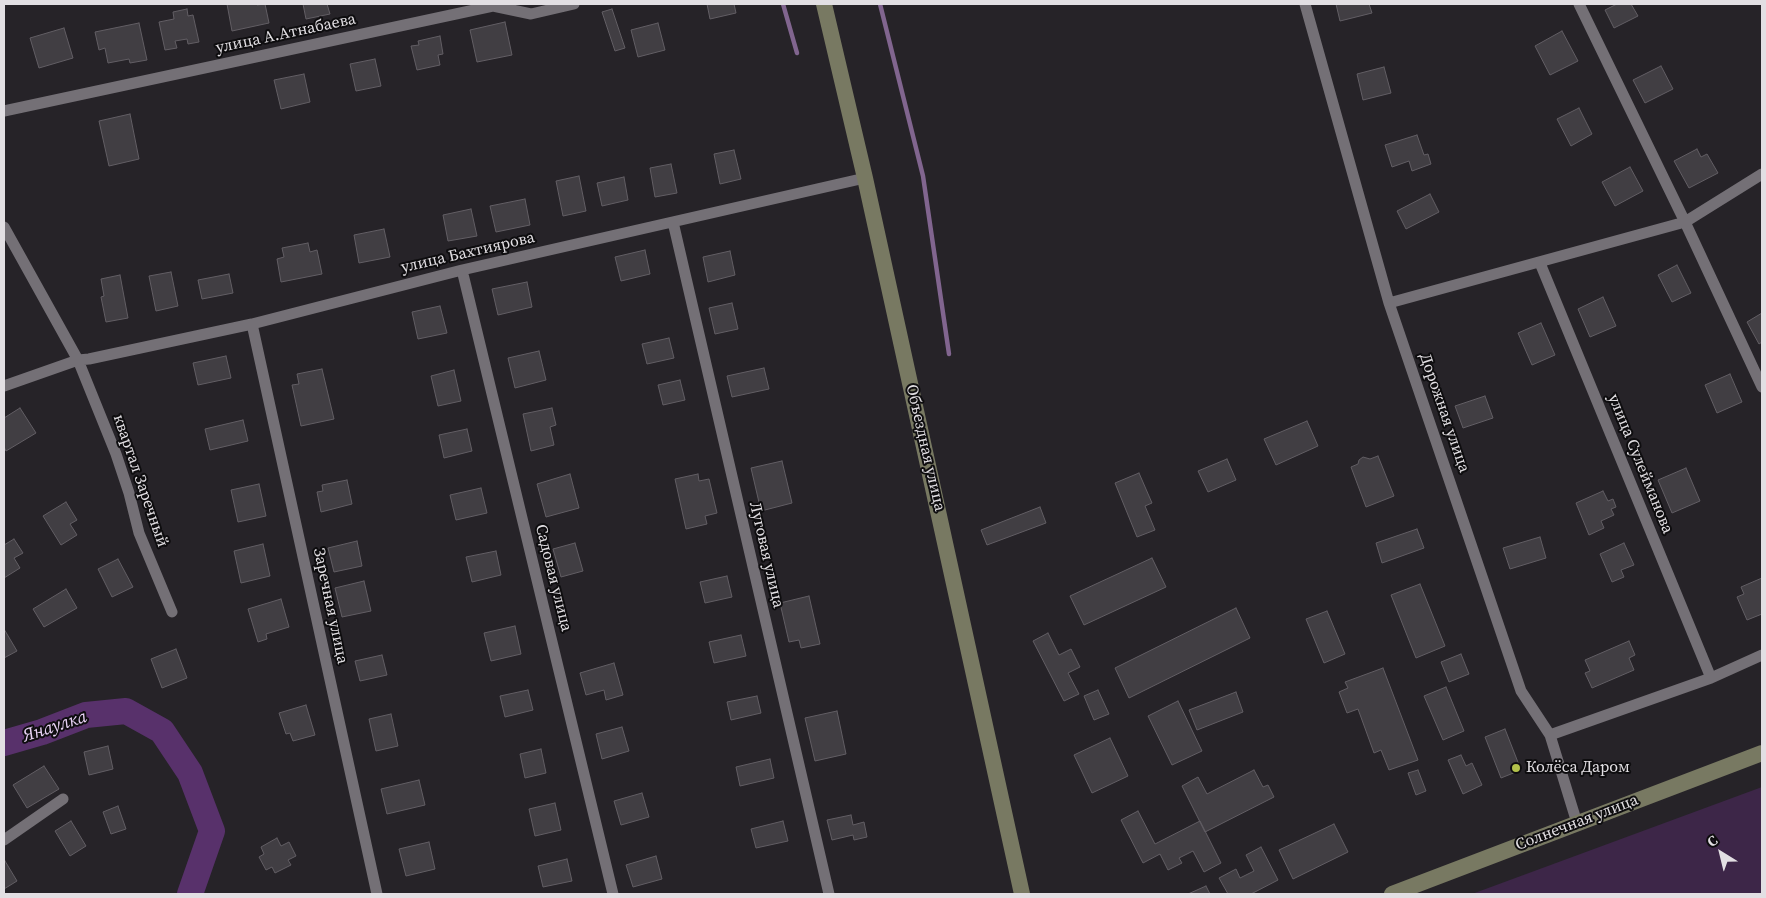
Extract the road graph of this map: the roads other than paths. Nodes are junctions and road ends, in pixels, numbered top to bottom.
1 (574, 4) edge
2 (824, 4) edge
3 (1305, 4) edge
4 (1579, 4) edge
5 (506, 6) edge
6 (4, 111) edge
7 (1762, 174) edge
8 (865, 178) junction
9 (673, 222) junction
10 (1685, 222) junction
11 (4, 227) edge
12 (1540, 263) junction
13 (462, 270) junction
14 (1389, 303) junction
15 (252, 324) junction
16 (78, 360) junction
17 (4, 386) edge
18 (1762, 387) edge
19 (172, 612) dead end
20 (1762, 655) edge
21 (1710, 678) junction
22 (1550, 734) junction
23 (1762, 753) edge
24 (62, 799) dead end
25 (1577, 823) junction
26 (4, 840) edge
27 (377, 894) edge
28 (613, 894) edge
29 (829, 894) edge
30 (1022, 894) edge
31 (1392, 894) edge

1 - 5 street, улица А.Атнабаева
2 - 8 main road, Объездная улица
3 - 14 street, Дорожная улица
4 - 10 street
5 - 6 street, улица А.Атнабаева
7 - 10 street
8 - 9 street, улица Бахтиярова
8 - 30 main road, Объездная улица
9 - 13 street, улица Бахтиярова
9 - 29 street, Луговая улица
10 - 12 street
10 - 18 street
11 - 16 street, квартал Заречный
12 - 14 street
12 - 21 street, улица Сулейманова
13 - 15 street, улица Бахтиярова
13 - 28 street, Садовая улица
14 - 22 street, Дорожная улица
15 - 16 street, улица Бахтиярова
15 - 27 street, Заречная улица
16 - 17 street
16 - 19 street, квартал Заречный
20 - 21 street
21 - 22 street
22 - 25 street, Дорожная улица
23 - 25 main road, Солнечная улица
24 - 26 street
25 - 31 main road, Солнечная улица

